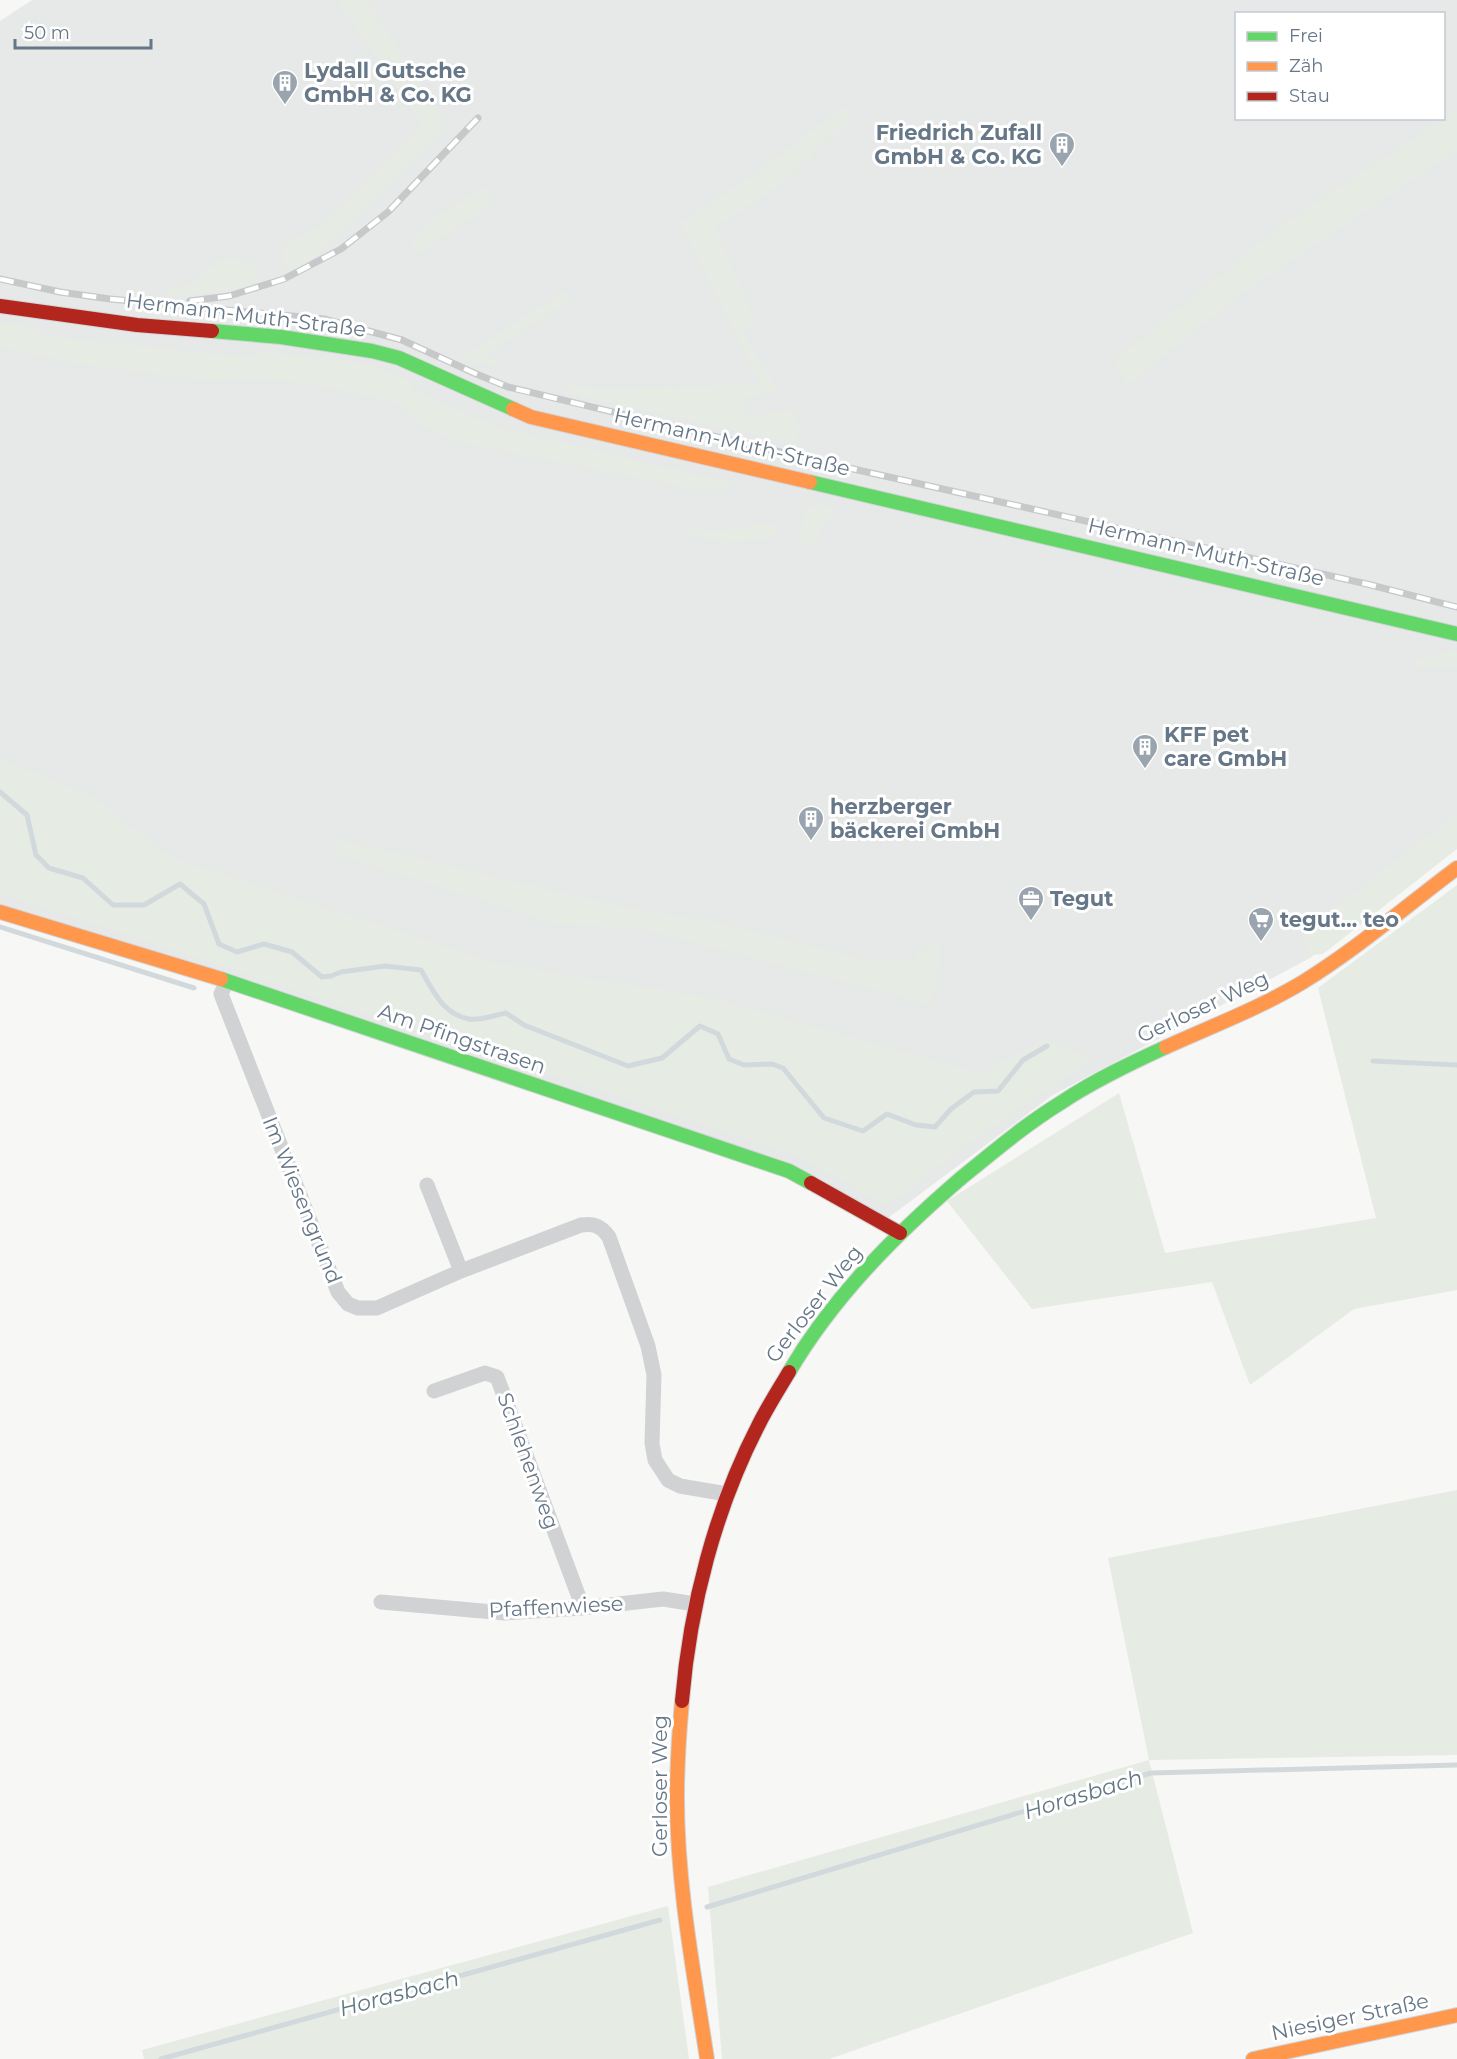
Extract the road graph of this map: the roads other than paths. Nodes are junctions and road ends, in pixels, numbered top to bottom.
1 (0, 306) edge
2 (1457, 634) edge
3 (1457, 868) edge
4 (0, 912) edge
5 (227, 981) junction
6 (427, 1185) dead end
7 (900, 1233) junction
8 (461, 1271) junction
9 (434, 1391) dead end
10 (727, 1494) junction
11 (381, 1602) dead end
12 (695, 1604) junction
13 (583, 1608) junction
14 (1457, 2015) edge
15 (707, 2059) edge
16 (1253, 2059) edge

1 - 2 street, Hermann-Muth-Straße
3 - 7 street, Gerloser Weg
4 - 5 street, Am Pfingstrasen
5 - 7 street, Am Pfingstrasen
5 - 8 street, Im Wiesengrund
6 - 8 street
7 - 10 street, Gerloser Weg
8 - 10 street, Im Wiesengrund
9 - 13 street, Schlehenweg
10 - 12 street, Gerloser Weg
11 - 13 street, Pfaffenwiese
12 - 13 street, Pfaffenwiese
12 - 15 street, Gerloser Weg
14 - 16 street, Niesiger Straße

